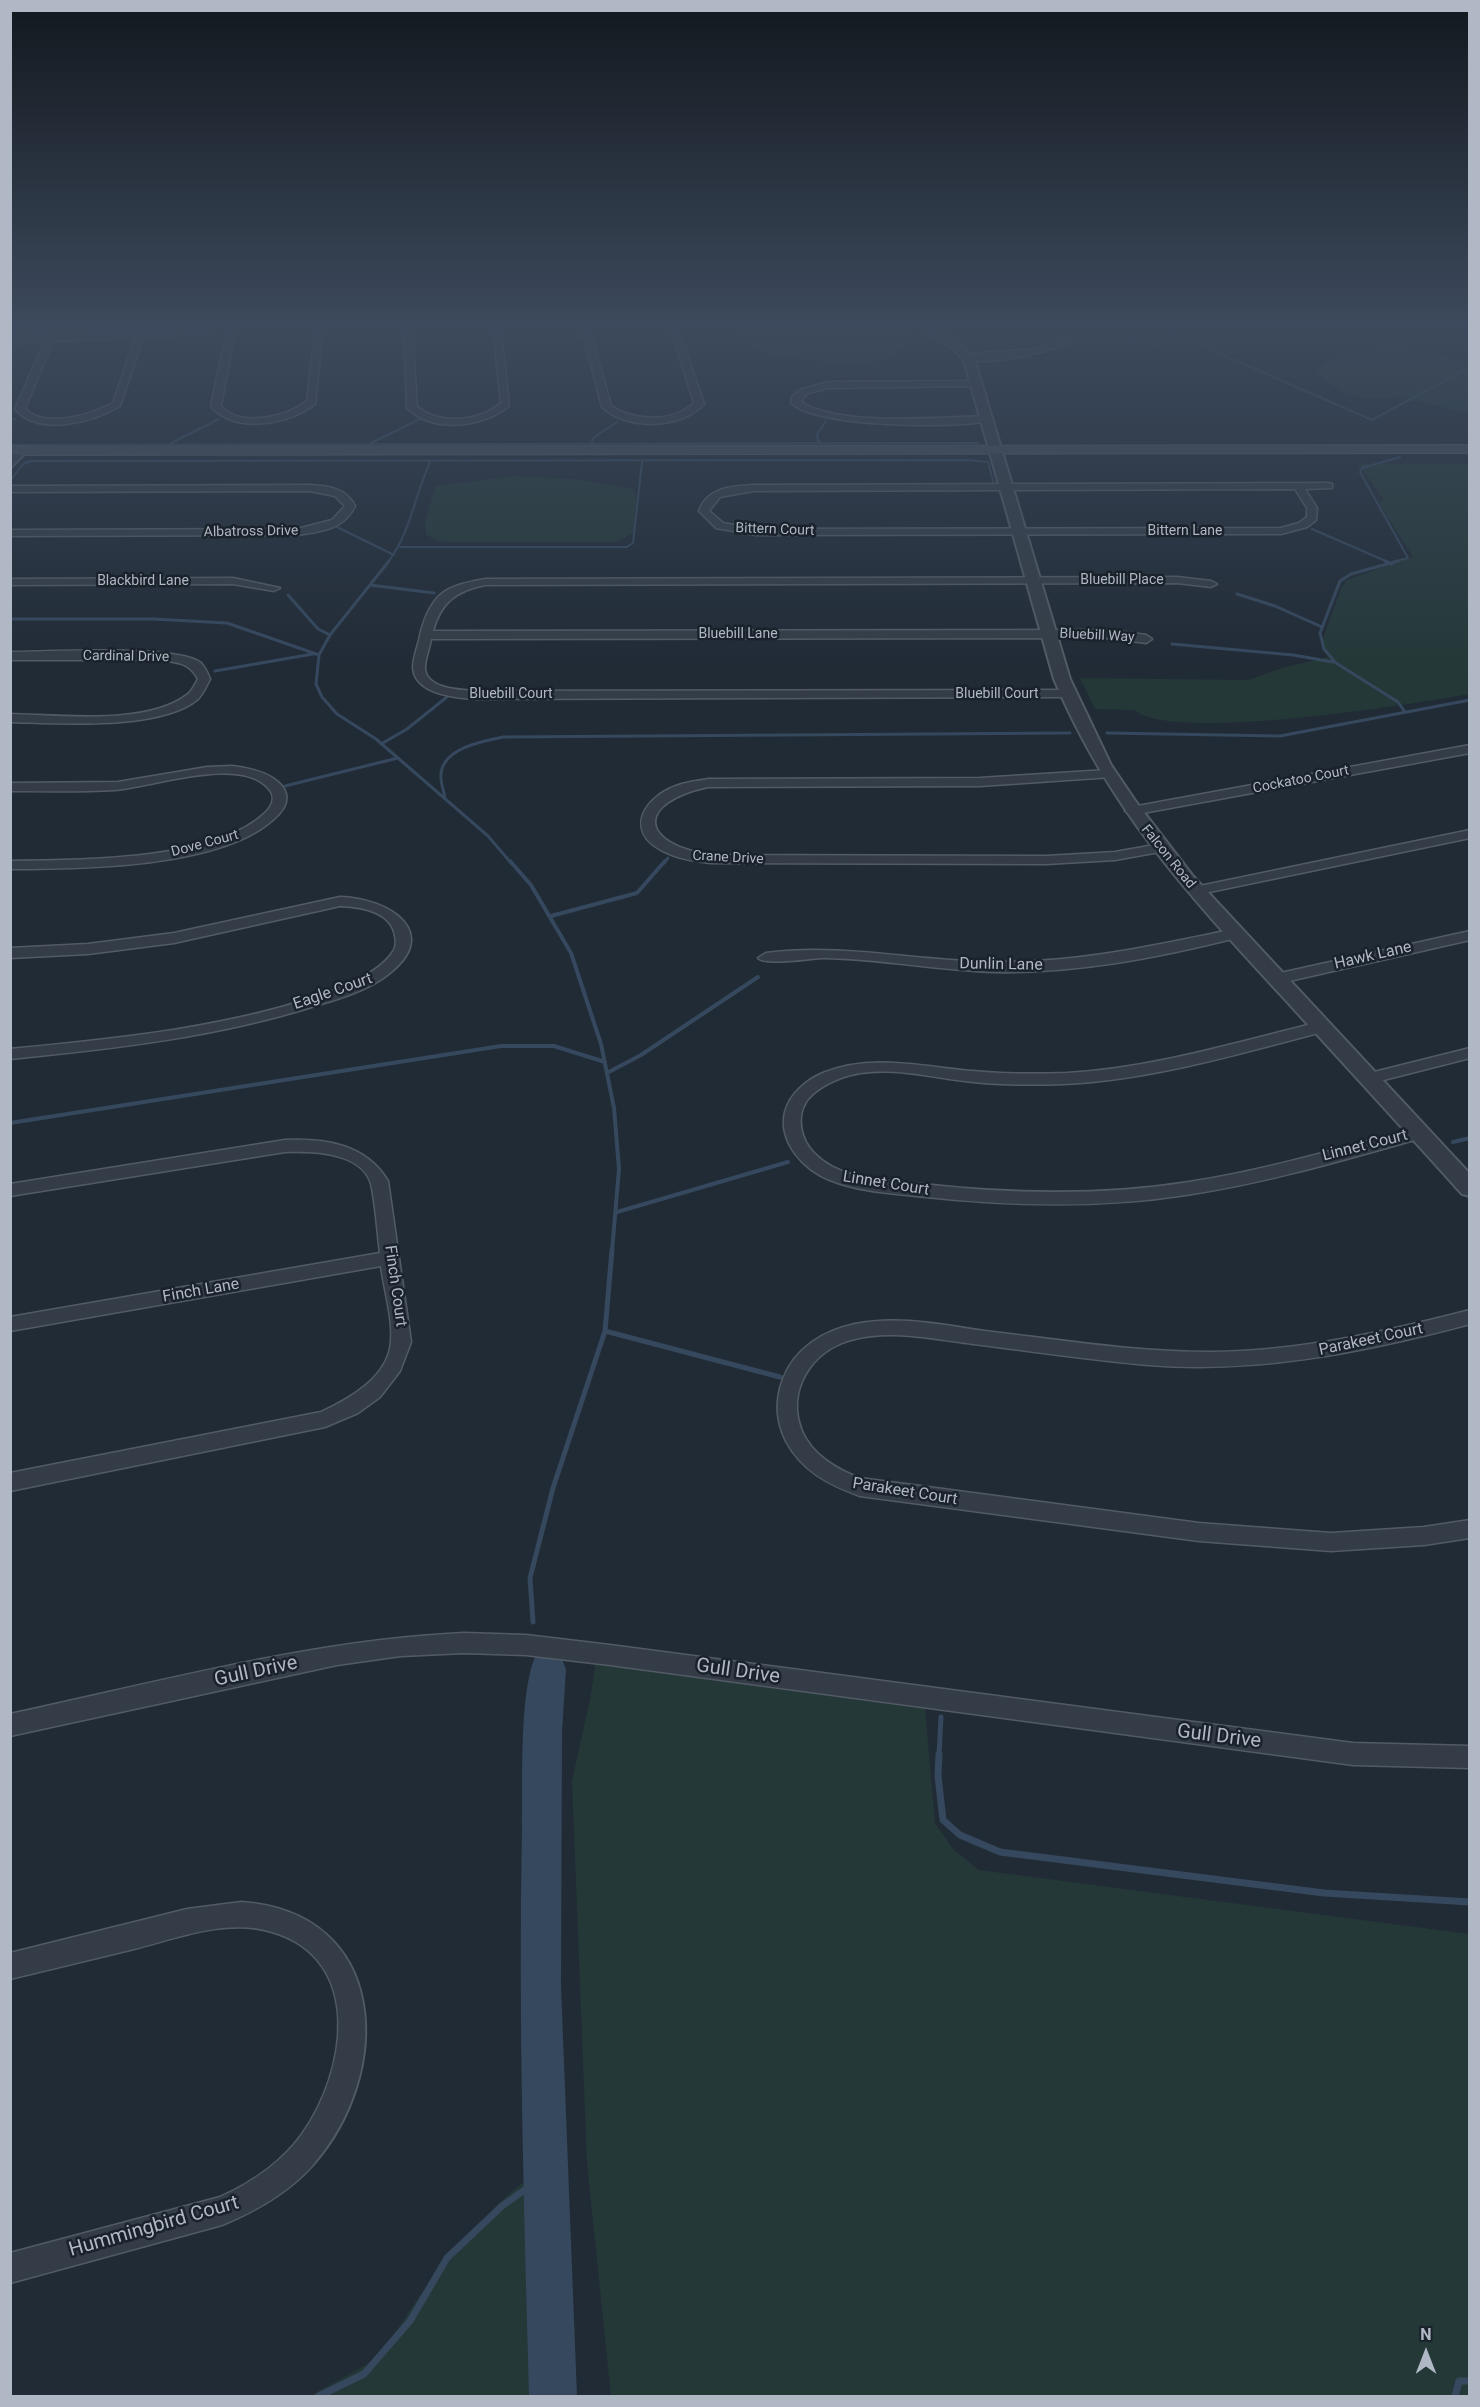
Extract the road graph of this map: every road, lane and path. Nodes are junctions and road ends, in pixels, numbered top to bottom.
1 (994, 442) edge
2 (996, 449) junction
3 (1470, 449) edge
4 (16, 451) edge
5 (10, 464) edge
6 (1328, 486) dead end
7 (1006, 487) junction
8 (1299, 487) junction
9 (10, 489) edge
10 (1019, 531) junction
11 (10, 533) edge
12 (1033, 580) junction
13 (10, 582) edge
14 (1210, 584) dead end
15 (274, 588) dead end
16 (1049, 634) junction
17 (427, 635) junction
18 (1146, 639) dead end
19 (10, 656) edge
20 (1068, 693) junction
21 (10, 718) edge
22 (1470, 748) edge
23 (1107, 774) junction
24 (10, 787) edge
25 (1132, 811) junction
26 (1470, 834) edge
27 (1160, 848) junction
28 (10, 866) edge
29 (1195, 891) junction
30 (1234, 934) junction
31 (1470, 935) edge
32 (10, 953) edge
33 (766, 958) dead end
34 (1276, 979) junction
35 (1320, 1027) junction
36 (1470, 1053) edge
37 (10, 1054) edge
38 (1368, 1079) junction
39 (1419, 1133) junction
40 (1470, 1188) edge
41 (10, 1190) edge
42 (391, 1258) junction
43 (1470, 1317) edge
44 (10, 1324) edge
45 (10, 1482) edge
46 (1470, 1529) edge
47 (10, 1725) edge
48 (1470, 1757) edge
49 (10, 1966) edge
50 (10, 2268) edge

1 - 2 street, Falcon Road
2 - 3 main road
2 - 4 main road
2 - 7 street, Falcon Road
4 - 5 street
6 - 8 street
7 - 8 street
7 - 10 street, Falcon Road
7 - 10 street, Bittern Court
8 - 10 street, Bittern Lane
9 - 11 street, Albatross Drive
10 - 12 street, Falcon Road
12 - 14 street, Bluebill Place
12 - 16 street, Falcon Road
12 - 17 street, Bluebill Court
13 - 15 street, Blackbird Lane
16 - 17 street, Bluebill Lane
16 - 18 street, Bluebill Way
16 - 20 street, Falcon Road
17 - 20 street, Bluebill Court
19 - 21 street, Cardinal Drive
20 - 23 street, Falcon Road
22 - 25 street, Cockatoo Court
23 - 25 street, Falcon Road
23 - 27 street, Crane Drive
24 - 28 street, Dove Court
25 - 27 street, Falcon Road
26 - 29 street
27 - 29 street, Falcon Road
29 - 30 street, Falcon Road
30 - 33 street, Dunlin Lane
30 - 34 street, Falcon Road
31 - 34 street, Hawk Lane
32 - 37 street, Eagle Court
34 - 35 street, Falcon Road
35 - 38 street, Falcon Road
35 - 39 street, Linnet Court
36 - 38 street
38 - 39 street, Falcon Road
39 - 40 street, Falcon Road
41 - 42 street, Finch Court
42 - 44 street, Finch Lane
42 - 45 street, Finch Court
43 - 46 street, Parakeet Court
47 - 48 street, Gull Drive
49 - 50 street, Hummingbird Court

